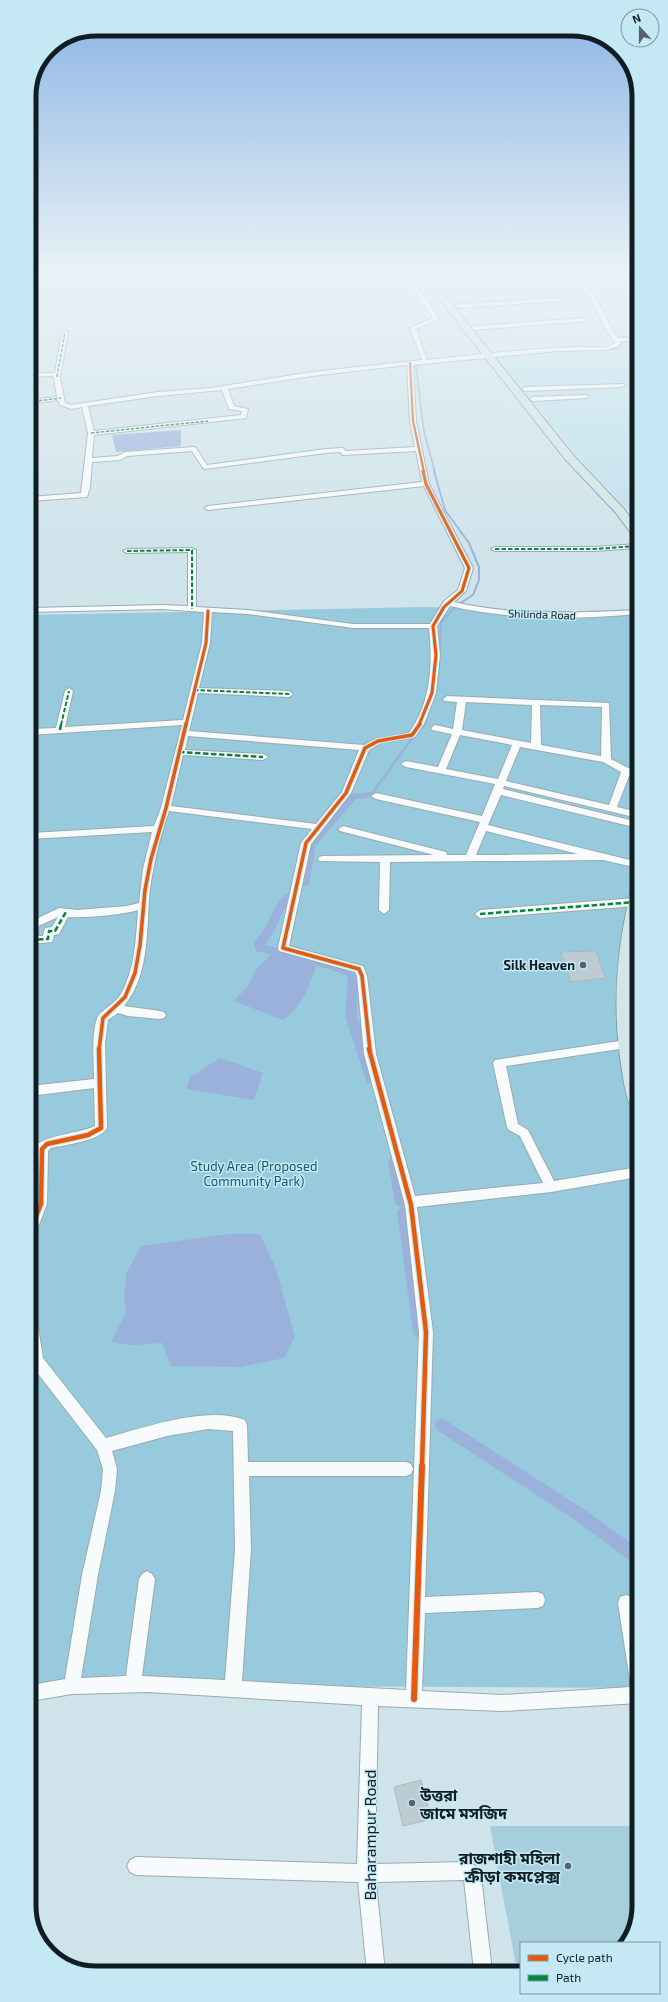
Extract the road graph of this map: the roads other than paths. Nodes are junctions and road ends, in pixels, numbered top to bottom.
1 (59, 367) edge
2 (371, 367) edge
3 (410, 367) edge
4 (502, 367) edge
5 (504, 367) edge
6 (36, 375) edge
7 (57, 377) junction
8 (622, 385) dead end
9 (224, 388) junction
10 (524, 389) junction
11 (586, 397) dead end
12 (60, 398) junction
13 (533, 399) junction
14 (36, 401) edge
15 (85, 406) junction
16 (91, 433) junction
17 (419, 449) junction
18 (89, 460) junction
19 (426, 484) junction
20 (36, 499) edge
21 (208, 508) dead end
22 (632, 516) edge
23 (632, 527) edge
24 (632, 546) edge
25 (495, 549) dead end
26 (127, 551) dead end
27 (449, 603) junction
28 (192, 609) junction
29 (36, 610) edge
30 (208, 611) junction
31 (632, 612) edge
32 (433, 626) junction
33 (194, 690) junction
34 (69, 691) dead end
35 (289, 694) dead end
36 (447, 699) dead end
37 (462, 700) junction
38 (536, 703) junction
39 (185, 727) junction
40 (435, 728) dead end
41 (60, 730) junction
42 (36, 732) edge
43 (457, 732) junction
44 (516, 743) junction
45 (536, 747) junction
46 (365, 748) junction
47 (180, 752) junction
48 (263, 758) dead end
49 (606, 760) junction
50 (406, 764) dead end
51 (626, 770) junction
52 (441, 771) junction
53 (632, 773) edge
54 (499, 787) junction
55 (376, 796) dead end
56 (166, 808) junction
57 (612, 809) junction
58 (632, 814) edge
59 (484, 823) junction
60 (632, 823) edge
61 (319, 827) junction
62 (157, 829) junction
63 (343, 829) dead end
64 (36, 836) edge
65 (603, 857) junction
66 (385, 858) junction
67 (459, 858) junction
68 (470, 858) junction
69 (323, 859) dead end
70 (632, 864) edge
71 (632, 899) edge
72 (145, 905) junction
73 (384, 910) dead end
74 (66, 912) junction
75 (480, 914) dead end
76 (632, 922) edge
77 (36, 923) edge
78 (36, 940) edge
79 (116, 1008) junction
80 (160, 1015) dead end
81 (626, 1044) junction
82 (632, 1074) edge
83 (100, 1084) junction
84 (36, 1090) edge
85 (36, 1147) edge
86 (632, 1173) edge
87 (551, 1187) junction
88 (410, 1202) junction
89 (36, 1216) edge
90 (36, 1356) edge
91 (103, 1446) junction
92 (242, 1469) junction
93 (406, 1469) dead end
94 (147, 1579) dead end
95 (537, 1600) dead end
96 (626, 1603) dead end
97 (417, 1605) junction
98 (632, 1642) edge
99 (133, 1684) junction
100 (72, 1686) junction
101 (233, 1689) junction
102 (36, 1692) edge
103 (632, 1696) edge
104 (370, 1697) junction
105 (414, 1699) junction
106 (136, 1866) dead end
107 (366, 1873) junction
108 (375, 1966) edge
109 (482, 1966) edge

1 - 7 street
2 - 9 street
3 - 17 street
4 - 23 main road
5 - 10 main road
6 - 7 street
7 - 12 street
8 - 10 street
9 - 15 street
9 - 16 street
10 - 13 main road
11 - 13 street
12 - 14 street
12 - 15 street
13 - 22 main road
15 - 16 street
16 - 18 street
17 - 18 street
17 - 19 street
18 - 20 street
19 - 21 street
19 - 27 street
24 - 25 street
26 - 28 street
27 - 31 street, Shilinda Road
27 - 32 street
28 - 29 street
28 - 30 street
30 - 32 street
30 - 33 street
32 - 46 street
33 - 35 street
33 - 39 street
34 - 41 street
36 - 37 street
37 - 38 street
37 - 43 street
38 - 45 street
38 - 49 street
39 - 41 street
39 - 46 street
39 - 47 street
40 - 43 street
41 - 42 street
43 - 44 street
43 - 52 street
44 - 45 street
44 - 54 street
45 - 49 street
46 - 61 street
47 - 48 street
47 - 56 street
49 - 51 street
50 - 52 street
51 - 53 street
51 - 57 street
52 - 54 street
54 - 57 street
54 - 59 street
54 - 60 street
55 - 59 street
56 - 61 street
56 - 62 street
57 - 58 street
59 - 65 street
59 - 68 street
61 - 88 street
62 - 64 street
62 - 72 street
63 - 67 street
65 - 68 street
65 - 70 street
66 - 67 street
66 - 69 street
66 - 73 street
67 - 68 street
71 - 75 street
72 - 74 street
72 - 79 street
74 - 77 street
74 - 78 street
76 - 81 main road
79 - 80 street
79 - 83 street
81 - 82 main road
81 - 87 street
83 - 84 street
83 - 85 street
85 - 89 street
86 - 87 street
87 - 88 street
88 - 97 street
90 - 91 street
91 - 92 street
91 - 100 street
92 - 93 street
92 - 101 street
94 - 99 street
95 - 97 street
96 - 98 street
97 - 105 street
99 - 100 street
99 - 101 street
100 - 102 street
101 - 104 street
103 - 105 street
104 - 105 street
104 - 107 street, Baharampur Road
106 - 107 street
107 - 108 street, Baharampur Road
107 - 109 street

